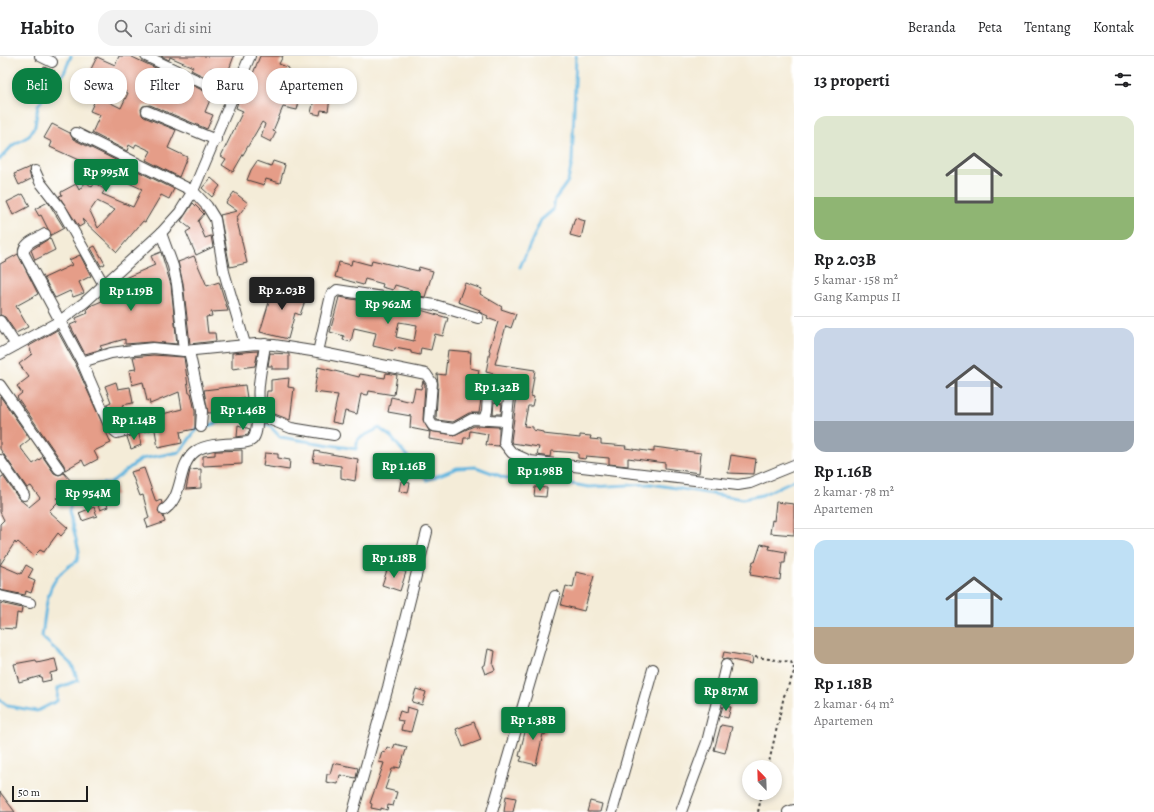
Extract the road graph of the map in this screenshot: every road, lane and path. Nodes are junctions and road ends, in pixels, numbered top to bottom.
1 (40, 56) edge
2 (146, 56) edge
3 (250, 56) edge
4 (52, 62) dead end
5 (245, 68) edge
6 (202, 83) edge
7 (231, 104) edge
8 (147, 111) dead end
9 (76, 133) dead end
10 (216, 140) junction
11 (35, 171) dead end
12 (193, 191) junction
13 (161, 233) junction
14 (45, 234) dead end
15 (104, 285) junction
16 (478, 318) dead end
17 (0, 321) edge
18 (60, 321) junction
19 (245, 344) junction
20 (265, 344) junction
21 (16, 345) junction
22 (187, 351) junction
23 (318, 352) junction
24 (0, 354) edge
25 (82, 362) junction
26 (489, 381) dead end
27 (0, 385) edge
28 (510, 389) dead end
29 (261, 418) junction
30 (484, 419) junction
31 (505, 421) junction
32 (148, 425) dead end
33 (201, 427) dead end
34 (334, 435) dead end
35 (0, 460) edge
36 (794, 465) edge
37 (59, 469) dead end
38 (24, 495) dead end
39 (164, 510) dead end
40 (427, 532) dead end
41 (0, 596) edge
42 (555, 596) dead end
43 (30, 603) dead end
44 (754, 657) dead end
45 (726, 665) dead end
46 (794, 668) edge
47 (653, 669) dead end
48 (794, 672) edge
49 (770, 760) edge
50 (761, 800) edge
51 (794, 810) edge
52 (353, 812) edge
53 (492, 812) edge
54 (612, 812) edge
55 (681, 812) edge
56 (758, 812) edge
57 (788, 812) edge

1 - 4 street
2 - 6 street
3 - 5 street
7 - 10 street
8 - 10 street
9 - 12 street
10 - 12 street
11 - 15 street
12 - 13 street
12 - 19 street
13 - 15 street
13 - 22 street
14 - 18 street
15 - 18 street
16 - 23 street
17 - 21 street
18 - 21 street
18 - 25 street
19 - 20 street
19 - 22 street
20 - 23 street
20 - 29 street
21 - 24 street
22 - 25 street
22 - 33 street
23 - 30 street
25 - 32 street
26 - 30 street
27 - 37 street
28 - 31 street
29 - 34 street
29 - 39 street
30 - 31 street
31 - 36 street
35 - 38 street
40 - 52 street
41 - 43 street
42 - 53 street
44 - 46 path
45 - 55 street
47 - 54 street
48 - 49 path
50 - 56 path
51 - 57 street

